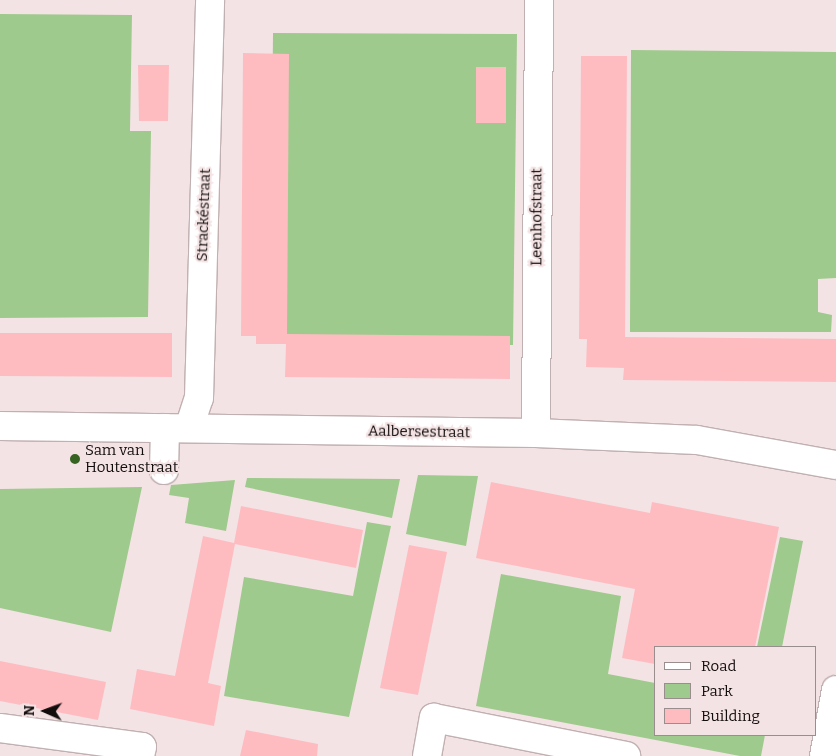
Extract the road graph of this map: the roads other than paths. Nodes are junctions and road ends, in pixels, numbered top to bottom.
1 (210, 0) edge
2 (539, 0) edge
3 (0, 426) edge
4 (177, 428) junction
5 (536, 433) junction
6 (836, 465) edge
7 (164, 470) dead end
8 (836, 690) edge
9 (0, 728) edge
10 (140, 756) edge
11 (427, 756) edge
12 (626, 756) edge
13 (824, 756) edge

1 - 4 street, Strackéstraat
2 - 5 street, Leenhofstraat
3 - 4 street, Aalbersestraat
4 - 5 street, Aalbersestraat
4 - 7 street, Strackéstraat
5 - 6 street, Aalbersestraat
8 - 13 street
9 - 10 street
11 - 12 street

